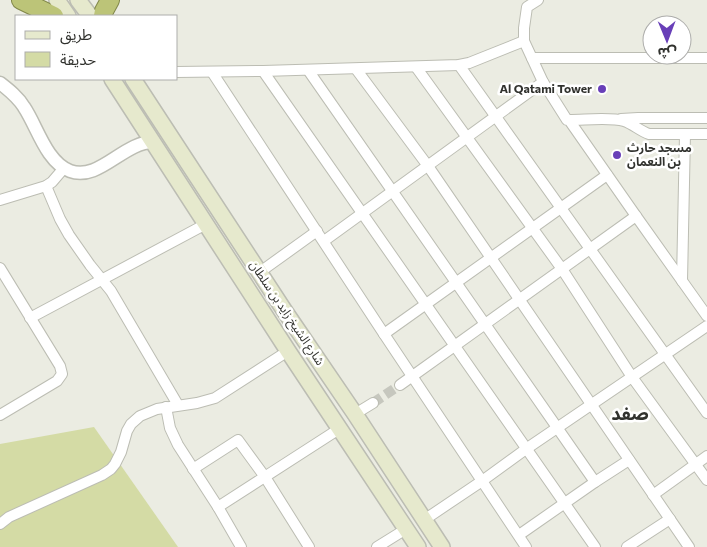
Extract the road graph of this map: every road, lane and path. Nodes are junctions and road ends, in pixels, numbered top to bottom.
1 (22, 0) edge
2 (56, 0) edge
3 (78, 0) edge
4 (110, 0) edge
5 (534, 1) edge
6 (52, 15) edge
7 (67, 15) edge
8 (89, 15) edge
9 (103, 15) edge
10 (524, 41) junction
11 (532, 58) junction
12 (707, 58) edge
13 (459, 65) junction
14 (416, 67) junction
15 (356, 69) junction
16 (308, 70) junction
17 (178, 72) edge
18 (212, 72) junction
19 (263, 72) junction
20 (113, 80) edge
21 (134, 80) edge
22 (543, 82) junction
23 (0, 83) edge
24 (496, 116) junction
25 (707, 118) edge
26 (570, 120) junction
27 (618, 120) junction
28 (685, 134) junction
29 (707, 134) edge
30 (467, 138) junction
31 (154, 142) junction
32 (428, 166) junction
33 (64, 168) junction
34 (607, 175) junction
35 (46, 186) junction
36 (393, 192) junction
37 (0, 200) edge
38 (561, 208) junction
39 (362, 214) junction
40 (636, 216) junction
41 (206, 224) junction
42 (533, 228) junction
43 (317, 231) junction
44 (324, 242) junction
45 (590, 249) junction
46 (491, 258) junction
47 (0, 268) edge
48 (562, 269) junction
49 (260, 272) junction
50 (102, 279) junction
51 (682, 281) junction
52 (456, 283) junction
53 (519, 300) junction
54 (426, 305) junction
55 (707, 316) edge
56 (30, 318) junction
57 (485, 324) junction
58 (707, 326) edge
59 (384, 334) junction
60 (455, 346) junction
61 (288, 351) junction
62 (666, 354) junction
63 (413, 377) junction
64 (632, 377) junction
65 (400, 385) tunnel mouth
66 (373, 403) tunnel mouth
67 (591, 404) junction
68 (178, 406) junction
69 (166, 407) junction
70 (707, 413) edge
71 (355, 414) junction
72 (0, 415) edge
73 (339, 428) junction
74 (557, 428) junction
75 (526, 449) junction
76 (707, 456) edge
77 (629, 460) junction
78 (696, 464) junction
79 (193, 469) junction
80 (264, 477) junction
81 (707, 480) edge
82 (482, 481) junction
83 (595, 482) junction
84 (653, 495) junction
85 (564, 503) junction
86 (218, 507) junction
87 (670, 519) junction
88 (424, 520) junction
89 (0, 524) edge
90 (406, 529) junction
91 (519, 536) junction
92 (241, 547) edge
93 (309, 547) edge
94 (377, 547) edge
95 (418, 547) edge
96 (442, 547) edge
97 (526, 547) edge
98 (595, 547) edge
99 (627, 547) edge
100 (689, 547) edge

1 - 6 highway
2 - 7 main road
3 - 8 main road
4 - 9 highway
5 - 10 street
10 - 11 street
10 - 13 street
11 - 12 street
11 - 22 street
13 - 14 street
13 - 24 street
14 - 15 street
14 - 30 street
15 - 16 street
15 - 32 street
16 - 19 street
16 - 36 street
17 - 18 street
18 - 19 street
18 - 43 street
19 - 39 street
20 - 31 main road, شارع الشيخ زايد بن سلطان
21 - 49 main road, شارع الشيخ زايد بن سلطان
22 - 24 street
22 - 26 street
23 - 33 street
24 - 30 street
24 - 38 street
25 - 27 street
26 - 27 street
26 - 34 street
27 - 28 street
28 - 29 street
28 - 51 street
30 - 32 street
30 - 42 street
31 - 33 street
31 - 41 main road, شارع الشيخ زايد بن سلطان
32 - 36 street
32 - 46 street
33 - 35 street
34 - 38 street
34 - 40 street
35 - 37 street
35 - 50 street
36 - 39 street
36 - 52 street
38 - 42 street
38 - 45 street
39 - 44 street
39 - 54 street
40 - 45 street
40 - 51 street
41 - 50 street
41 - 61 main road, شارع الشيخ زايد بن سلطان
42 - 46 street
42 - 48 street
43 - 44 street
43 - 49 street
44 - 59 street
45 - 48 street
45 - 62 street
46 - 52 street
46 - 53 street
47 - 56 street
48 - 53 street
48 - 64 street
49 - 71 main road, شارع الشيخ زايد بن سلطان
50 - 56 street
50 - 68 street
51 - 55 street
52 - 54 street
52 - 57 street
53 - 57 street
53 - 67 street
54 - 59 street
54 - 60 street
56 - 72 street
57 - 60 street
57 - 74 street
58 - 62 street
59 - 63 street
60 - 63 street
60 - 75 street
61 - 68 street
61 - 73 main road, شارع الشيخ زايد بن سلطان
62 - 64 street
62 - 70 street
63 - 65 street
63 - 82 street
64 - 67 street
64 - 78 street
66 - 71 street
67 - 74 street
67 - 77 street
68 - 69 street
69 - 79 street
69 - 89 street
71 - 88 main road, شارع الشيخ زايد بن سلطان
73 - 80 street
73 - 90 main road, شارع الشيخ زايد بن سلطان
74 - 75 street
74 - 83 street
75 - 82 street
75 - 85 street
76 - 78 street
77 - 83 street
77 - 84 street
78 - 81 street
78 - 84 street
79 - 80 street
79 - 86 street
80 - 86 street
80 - 93 street
82 - 88 street
82 - 91 street
83 - 85 street
84 - 87 street
85 - 91 street
85 - 98 street
86 - 92 street
87 - 99 street
87 - 100 street
88 - 96 main road, شارع الشيخ زايد بن سلطان
90 - 94 street
90 - 95 main road, شارع الشيخ زايد بن سلطان
91 - 97 street

